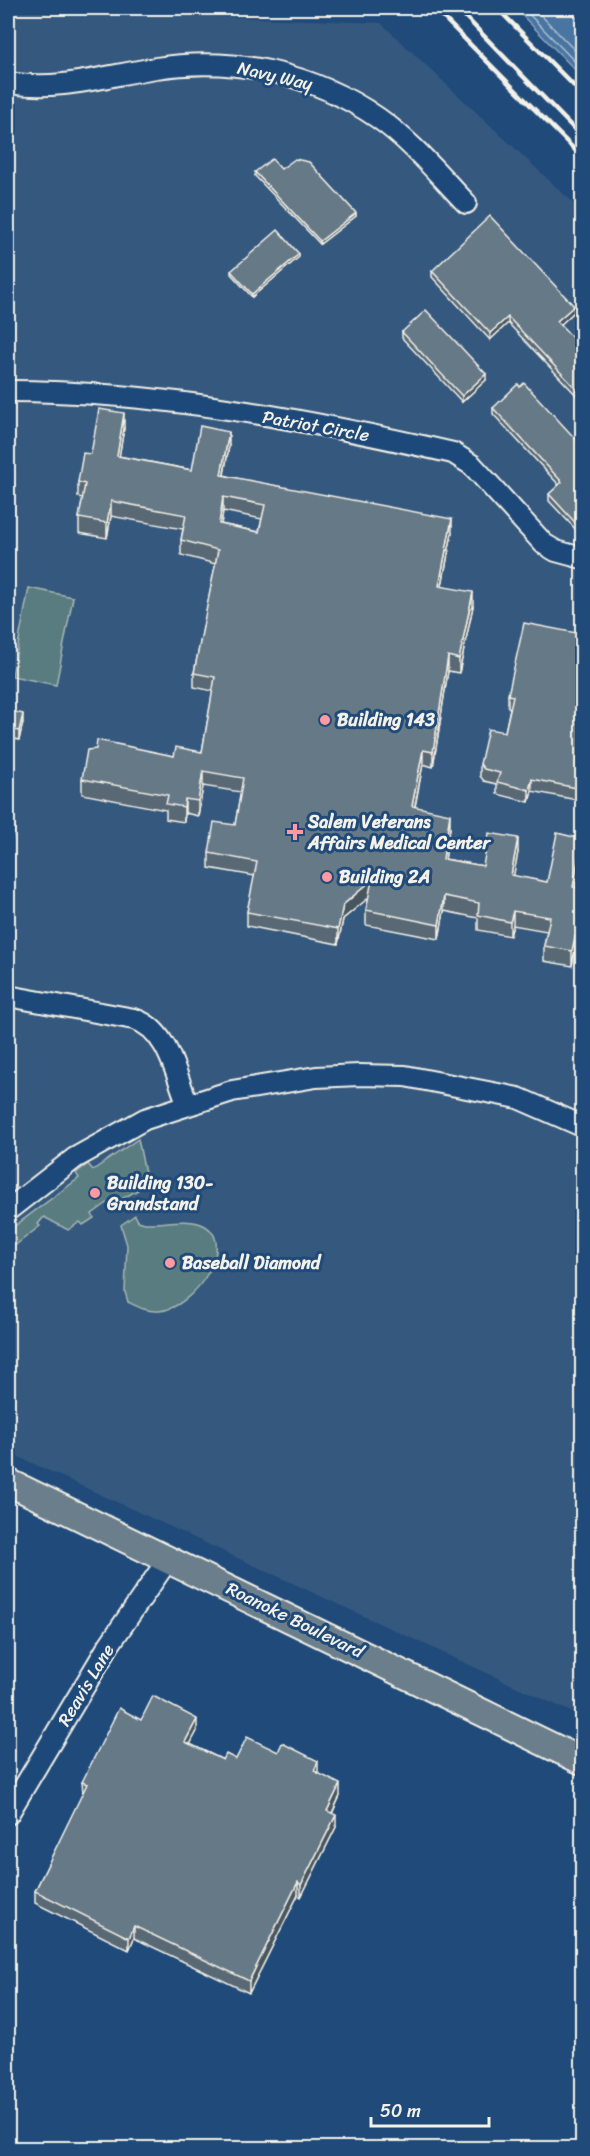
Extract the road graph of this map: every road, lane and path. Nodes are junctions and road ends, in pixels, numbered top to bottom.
1 (8, 83) edge
2 (466, 203) dead end
3 (8, 391) edge
4 (582, 558) edge
5 (8, 996) edge
6 (188, 1105) junction
7 (582, 1126) edge
8 (8, 1210) edge
9 (8, 1482) edge
10 (169, 1558) junction
11 (582, 1761) edge
12 (8, 1814) edge

1 - 2 street, Navy Way
3 - 4 street, Patriot Circle
5 - 6 street
6 - 7 street
6 - 8 street
9 - 10 main road, Roanoke Boulevard
10 - 11 main road, Roanoke Boulevard
10 - 12 street, Reavis Lane

